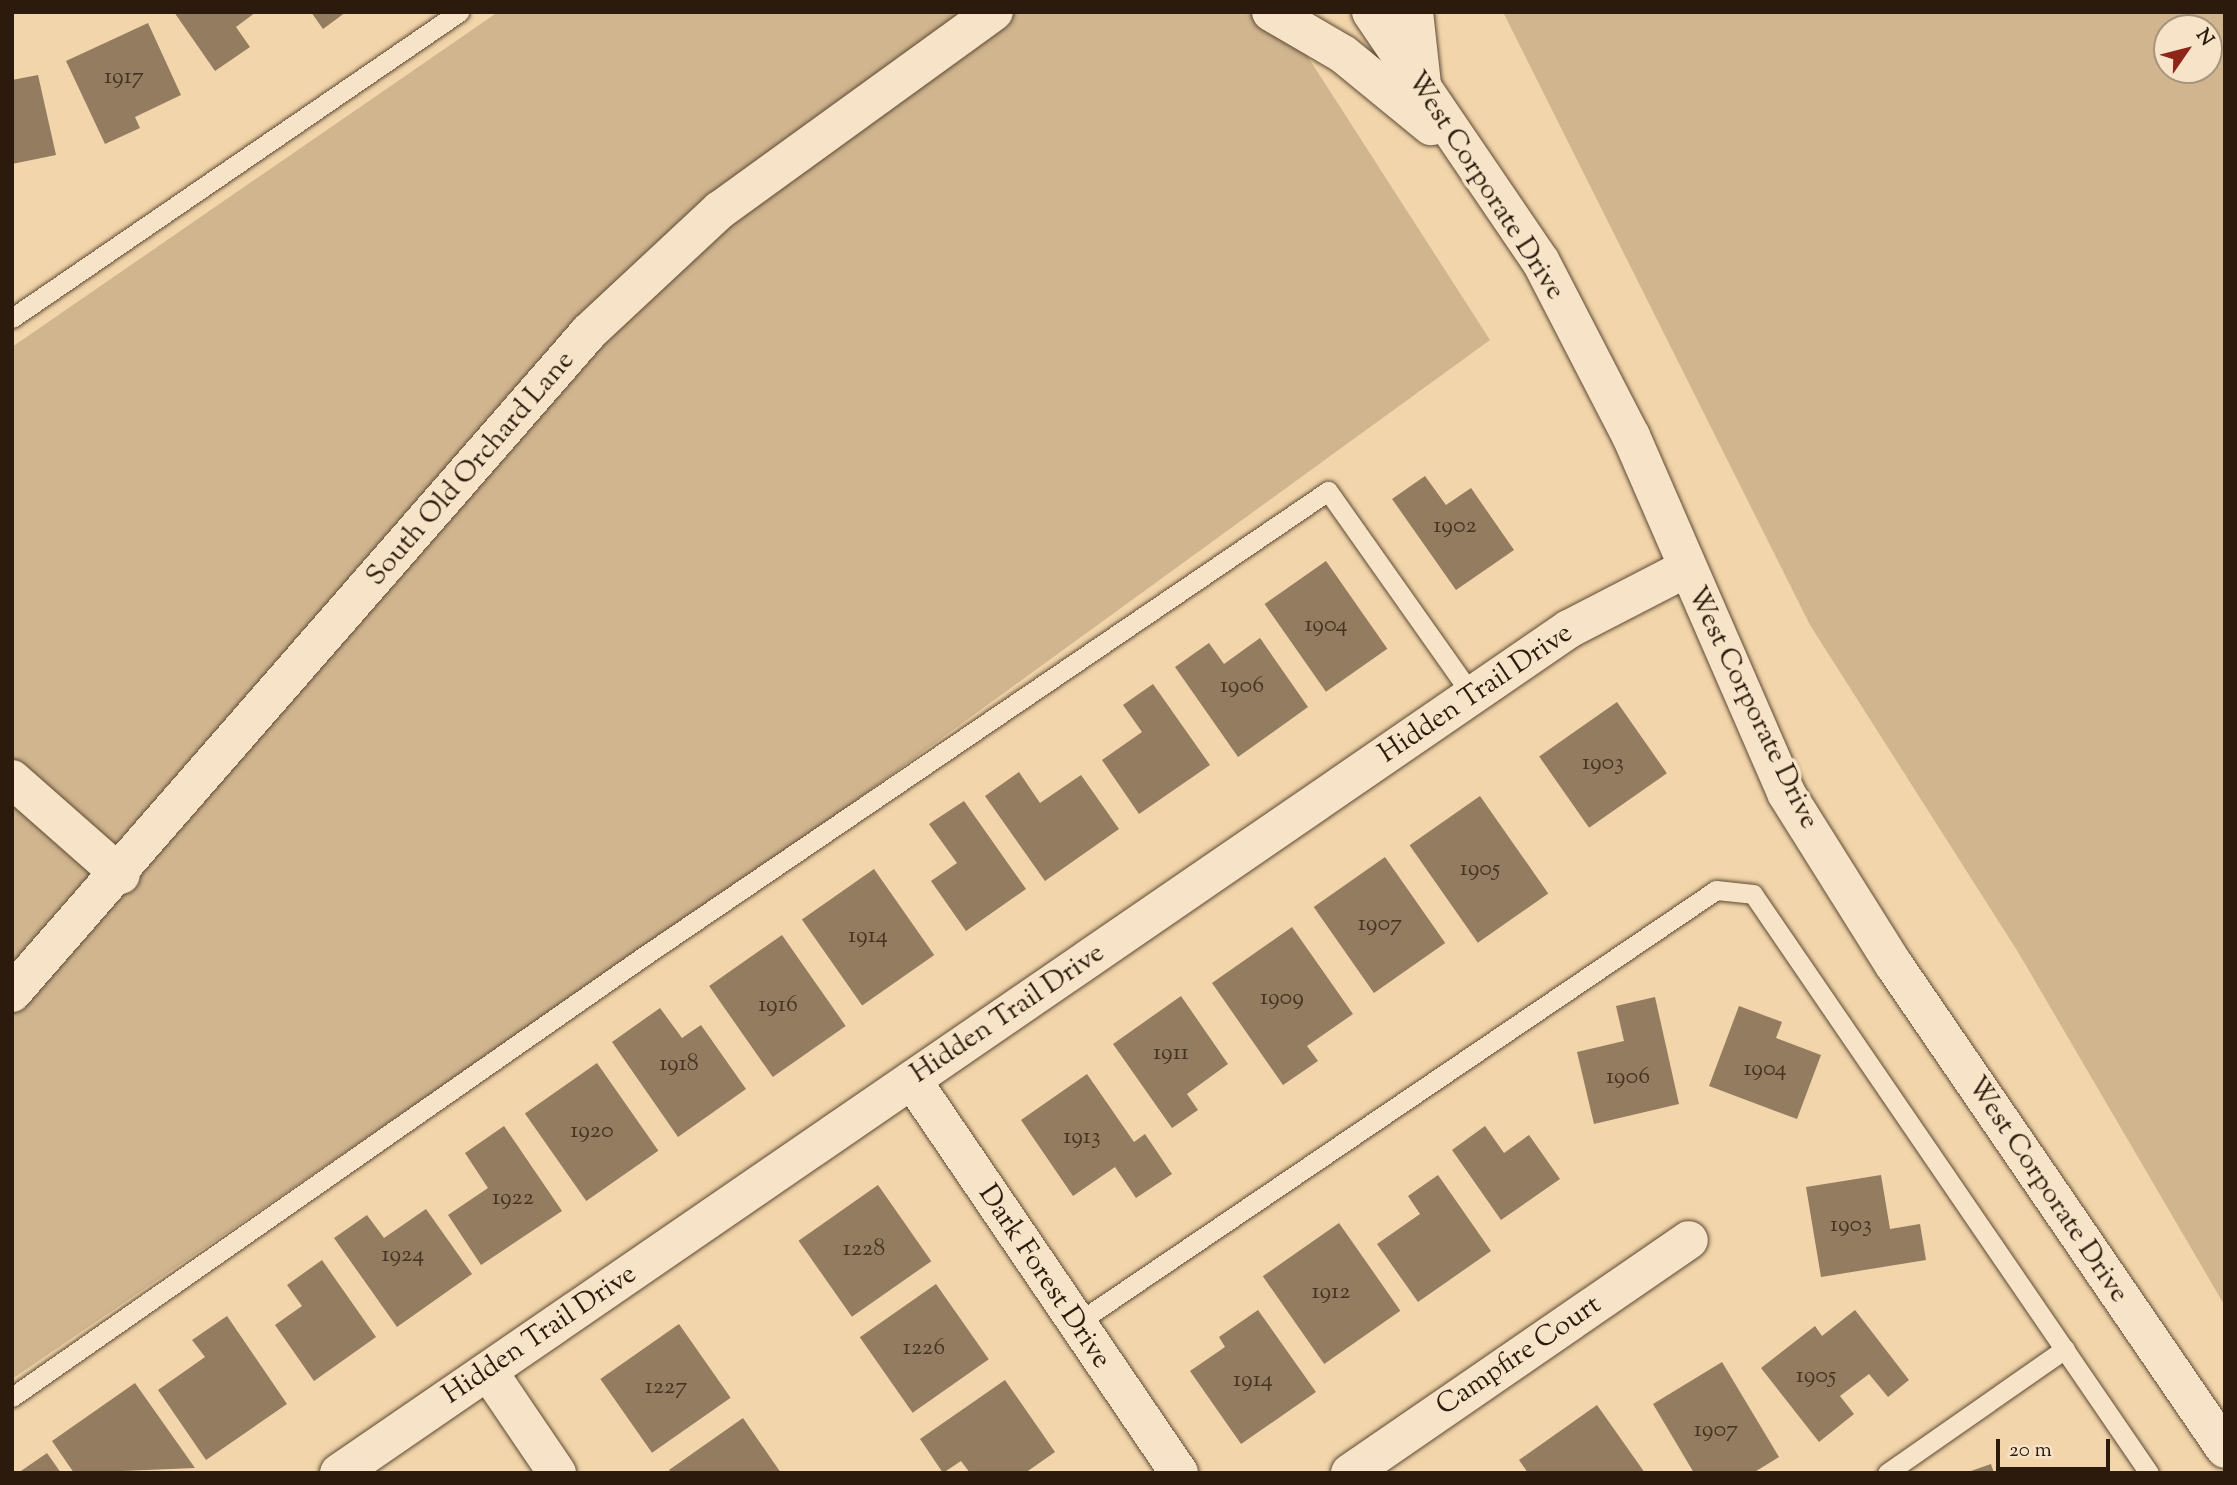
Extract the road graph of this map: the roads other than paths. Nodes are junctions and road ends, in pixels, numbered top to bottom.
1 (459, 12) edge
2 (994, 12) edge
3 (1271, 12) edge
4 (1371, 12) edge
5 (1414, 12) edge
6 (1422, 91) junction
7 (1465, 153) junction
8 (12, 318) edge
9 (1685, 569) junction
10 (1472, 695) junction
11 (12, 779) edge
12 (121, 876) junction
13 (12, 993) edge
14 (912, 1080) junction
15 (1689, 1240) dead end
16 (1074, 1325) junction
17 (2065, 1349) junction
18 (488, 1371) junction
19 (12, 1397) edge
20 (2225, 1449) edge
21 (340, 1473) edge
22 (557, 1473) edge
23 (1179, 1473) edge
24 (1349, 1473) edge
25 (1887, 1473) edge
26 (2149, 1473) edge

1 - 8 lane
2 - 12 street, South Old Orchard Lane
3 - 7 street
4 - 6 street, West Corporate Drive
5 - 6 street
6 - 7 street, West Corporate Drive
7 - 9 street, West Corporate Drive
9 - 10 street, Hidden Trail Drive
9 - 20 street, West Corporate Drive
10 - 14 street, Hidden Trail Drive
10 - 19 lane
11 - 12 street
12 - 13 street, South Old Orchard Lane
14 - 16 street, Dark Forest Drive
14 - 18 street, Hidden Trail Drive
15 - 24 street, Campfire Court
16 - 17 lane
16 - 23 street, Dark Forest Drive
17 - 25 lane
17 - 26 lane
18 - 21 street, Hidden Trail Drive
18 - 22 street

